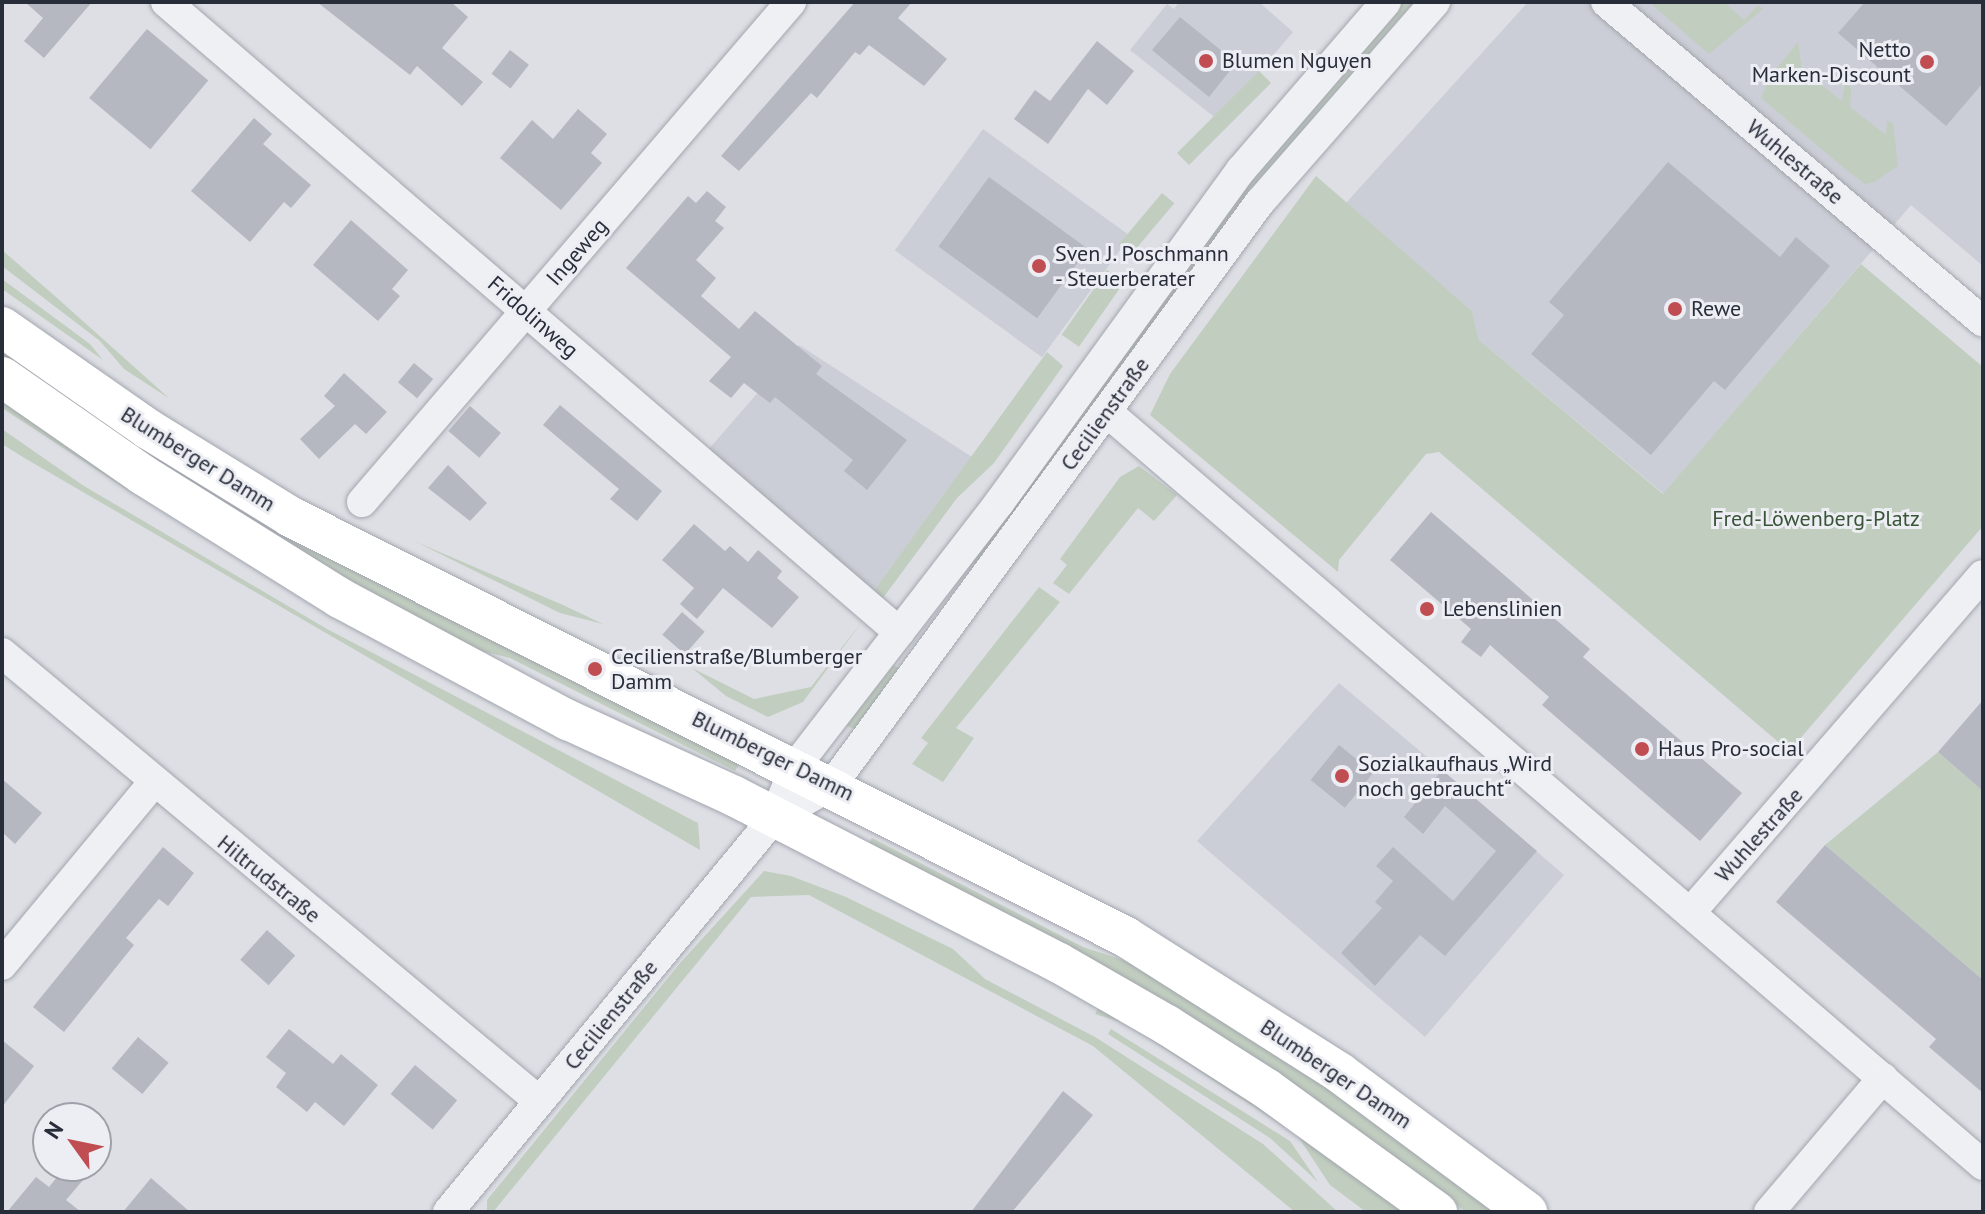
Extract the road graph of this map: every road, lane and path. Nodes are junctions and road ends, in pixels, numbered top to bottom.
1 (166, 2) edge
2 (791, 2) edge
3 (1386, 2) edge
4 (1435, 2) edge
5 (1606, 2) edge
6 (527, 311) junction
7 (1983, 322) edge
8 (2, 327) edge
9 (2, 377) edge
10 (1107, 412) junction
11 (362, 502) dead end
12 (1983, 575) edge
13 (899, 632) junction
14 (2, 653) edge
15 (795, 767) junction
16 (153, 783) junction
17 (832, 785) junction
18 (774, 818) junction
19 (1690, 913) junction
20 (2, 965) edge
21 (1883, 1078) junction
22 (539, 1101) junction
23 (1983, 1165) edge
24 (448, 1212) edge
25 (1437, 1212) edge
26 (1527, 1212) edge
27 (1769, 1212) edge

1 - 6 street, Fridolinweg
2 - 6 street, Ingeweg
3 - 13 street, Cecilienstraße
4 - 10 street, Cecilienstraße
5 - 7 street, Wuhlestraße
6 - 11 street, Ingeweg
6 - 13 street, Fridolinweg
8 - 15 main road, Blumberger Damm
9 - 18 main road, Blumberger Damm
10 - 17 street, Cecilienstraße
10 - 19 street
12 - 19 street, Wuhlestraße
13 - 15 street, Cecilienstraße
14 - 16 street, Hiltrudstraße
15 - 17 main road, Blumberger Damm
15 - 18 street, Cecilienstraße
16 - 20 street
16 - 22 street, Hiltrudstraße
17 - 18 street, Cecilienstraße
17 - 26 main road, Blumberger Damm
18 - 22 street, Cecilienstraße
18 - 25 main road, Blumberger Damm
19 - 21 street
21 - 23 street
21 - 27 street
22 - 24 street, Cecilienstraße

